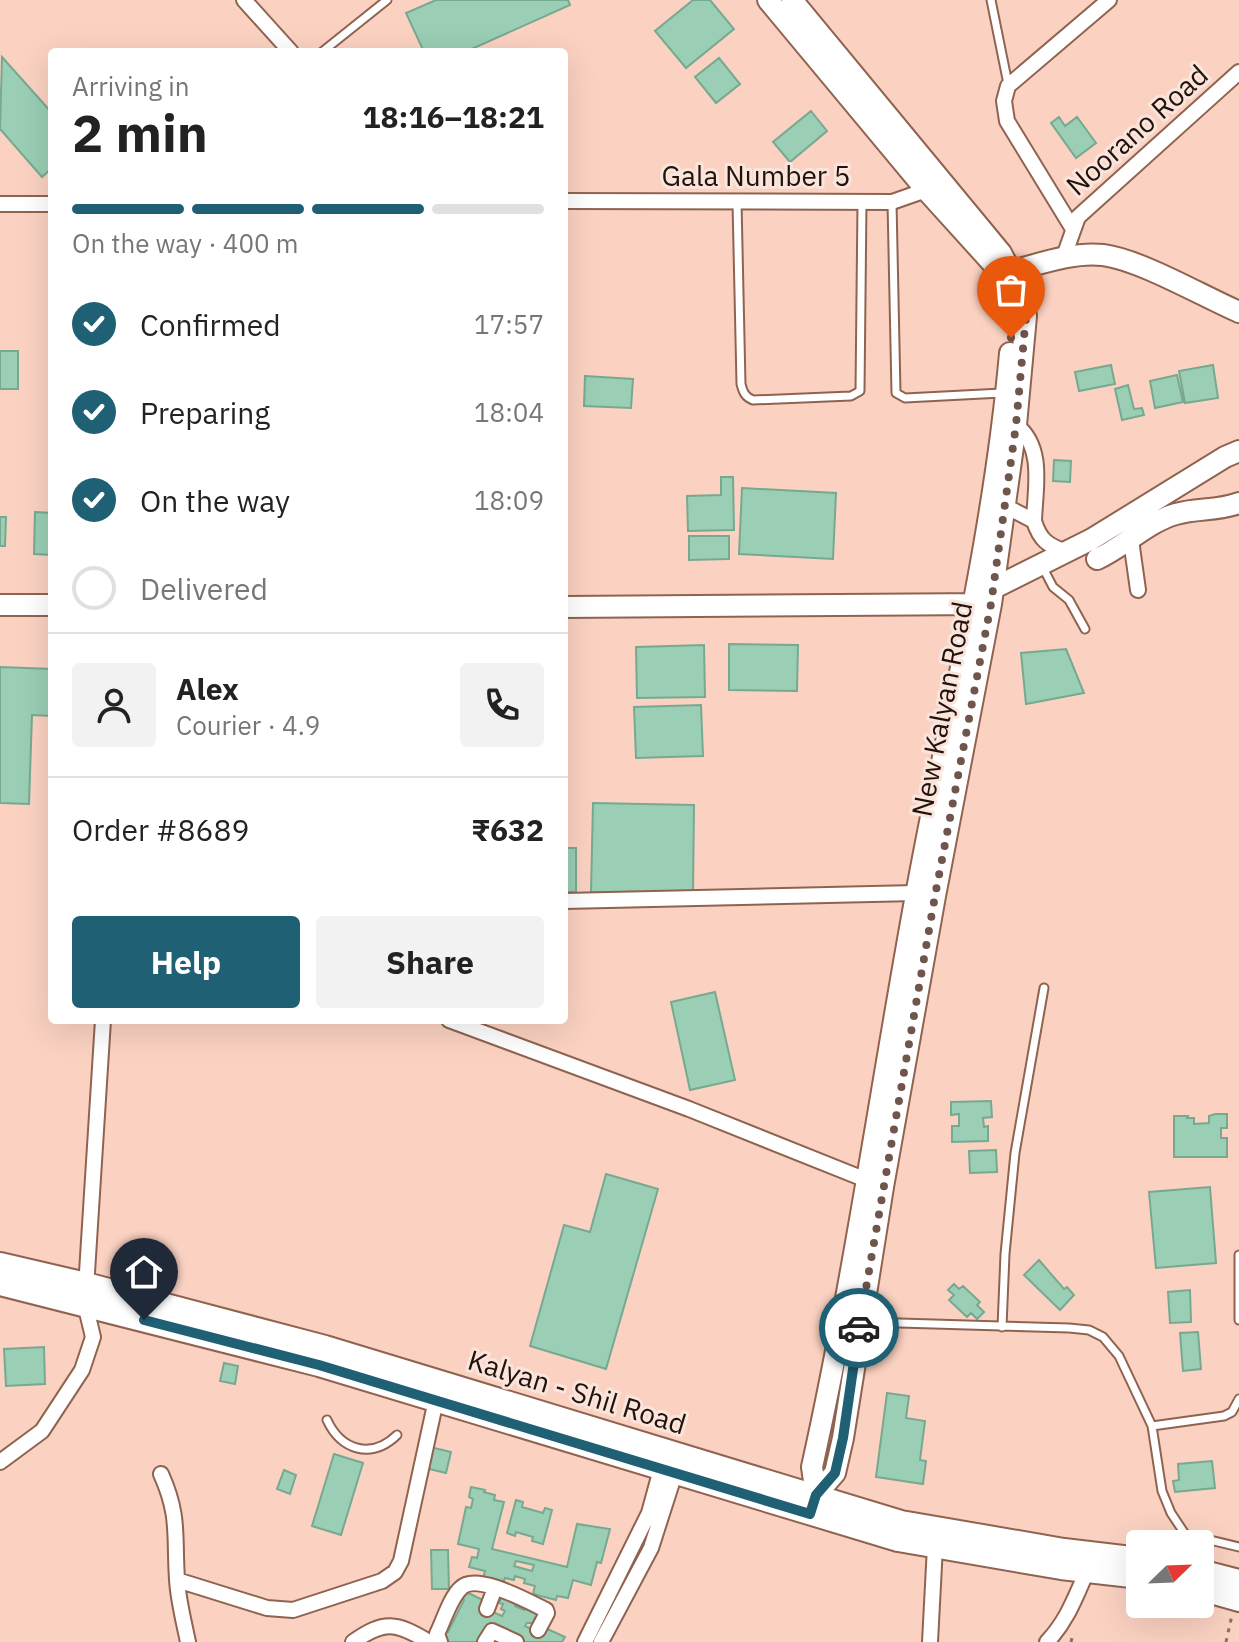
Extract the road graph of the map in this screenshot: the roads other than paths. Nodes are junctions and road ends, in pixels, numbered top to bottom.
1 (244, 0) edge
2 (387, 0) edge
3 (768, 0) edge
4 (792, 0) edge
5 (991, 0) edge
6 (1109, 0) edge
7 (287, 48) edge
8 (327, 48) edge
9 (1239, 72) edge
10 (1008, 86) junction
11 (935, 186) junction
12 (568, 201) edge
13 (737, 202) junction
14 (862, 202) junction
15 (892, 202) junction
16 (0, 204) edge
17 (48, 204) edge
18 (1073, 229) junction
19 (1063, 259) junction
20 (1006, 273) junction
21 (1239, 312) edge
22 (1005, 393) junction
23 (1016, 425) junction
24 (1239, 451) edge
25 (1239, 503) edge
26 (1005, 506) junction
27 (1146, 518) junction
28 (1034, 521) junction
29 (1131, 540) junction
30 (992, 542) junction
31 (1066, 552) junction
32 (1097, 559) dead end
33 (1035, 567) junction
34 (1138, 590) dead end
35 (987, 598) junction
36 (0, 605) edge
37 (48, 605) edge
38 (568, 607) edge
39 (1085, 629) dead end
40 (916, 893) junction
41 (568, 901) edge
42 (1044, 988) dead end
43 (103, 1024) edge
44 (460, 1024) edge
45 (874, 1183) junction
46 (1239, 1255) edge
47 (0, 1264) edge
48 (0, 1284) edge
49 (86, 1294) junction
50 (1239, 1320) edge
51 (859, 1322) junction
52 (1002, 1327) junction
53 (1239, 1399) edge
54 (436, 1400) junction
55 (327, 1420) dead end
56 (1152, 1426) junction
57 (397, 1435) dead end
58 (0, 1462) edge
59 (668, 1471) junction
60 (161, 1474) dead end
61 (813, 1505) junction
62 (935, 1546) junction
63 (1239, 1547) edge
64 (1126, 1557) edge
65 (1087, 1571) junction
66 (1126, 1575) edge
67 (1214, 1579) edge
68 (177, 1580) junction
69 (495, 1588) junction
70 (1214, 1591) edge
71 (1238, 1594) edge
72 (487, 1609) dead end
73 (538, 1630) dead end
74 (188, 1642) edge
75 (353, 1642) edge
76 (429, 1642) edge
77 (440, 1642) edge
78 (485, 1642) edge
79 (516, 1642) edge
80 (585, 1642) edge
81 (601, 1642) edge
82 (930, 1642) edge
83 (1047, 1642) edge

1 - 7 street
2 - 8 lane
3 - 11 street
4 - 11 street, New Kalyan Road
5 - 10 lane
6 - 10 street
9 - 18 street, Noorano Road
10 - 18 street
11 - 15 street, Gala Number 5
11 - 20 street, New Kalyan Road
12 - 13 street, Gala Number 5
13 - 14 street, Gala Number 5
13 - 14 lane
14 - 15 street, Gala Number 5
15 - 22 lane
16 - 17 street
18 - 19 street
19 - 20 street
19 - 21 street
20 - 22 street, New Kalyan Road
20 - 23 street, New Kalyan Road
22 - 30 street, New Kalyan Road
23 - 26 street, New Kalyan Road
23 - 28 street
24 - 27 street
25 - 27 street
26 - 28 street
26 - 30 street, New Kalyan Road
27 - 29 street
27 - 31 street
28 - 31 street
29 - 32 street
29 - 34 street
30 - 35 street, New Kalyan Road
31 - 33 street
33 - 35 street
33 - 39 lane
35 - 38 street
35 - 40 street, New Kalyan Road
35 - 45 street, New Kalyan Road
36 - 37 street
40 - 41 street
40 - 45 street, New Kalyan Road
42 - 52 lane
43 - 49 street
44 - 45 street
45 - 51 street, New Kalyan Road
45 - 61 street, New Kalyan Road
46 - 50 lane
47 - 49 main road, Kalyan - Shil Road
48 - 49 main road, Kalyan - Shil Road
49 - 54 main road, Kalyan - Shil Road
49 - 58 street
49 - 61 main road, Kalyan - Shil Road
51 - 52 lane
51 - 61 street, New Kalyan Road
52 - 56 lane
53 - 56 lane
54 - 59 main road, Kalyan - Shil Road
54 - 68 street
55 - 57 lane
56 - 63 lane
59 - 61 main road, Kalyan - Shil Road
59 - 80 street
59 - 81 street
60 - 68 street
61 - 62 main road, Kalyan - Shil Road
61 - 64 main road, Kalyan - Shil Road
62 - 65 main road, Kalyan - Shil Road
62 - 82 street
65 - 66 main road, Kalyan - Shil Road
65 - 83 street
67 - 71 main road
68 - 74 street
69 - 72 street
69 - 73 street
69 - 77 street
70 - 71 main road
75 - 76 street
78 - 79 street

